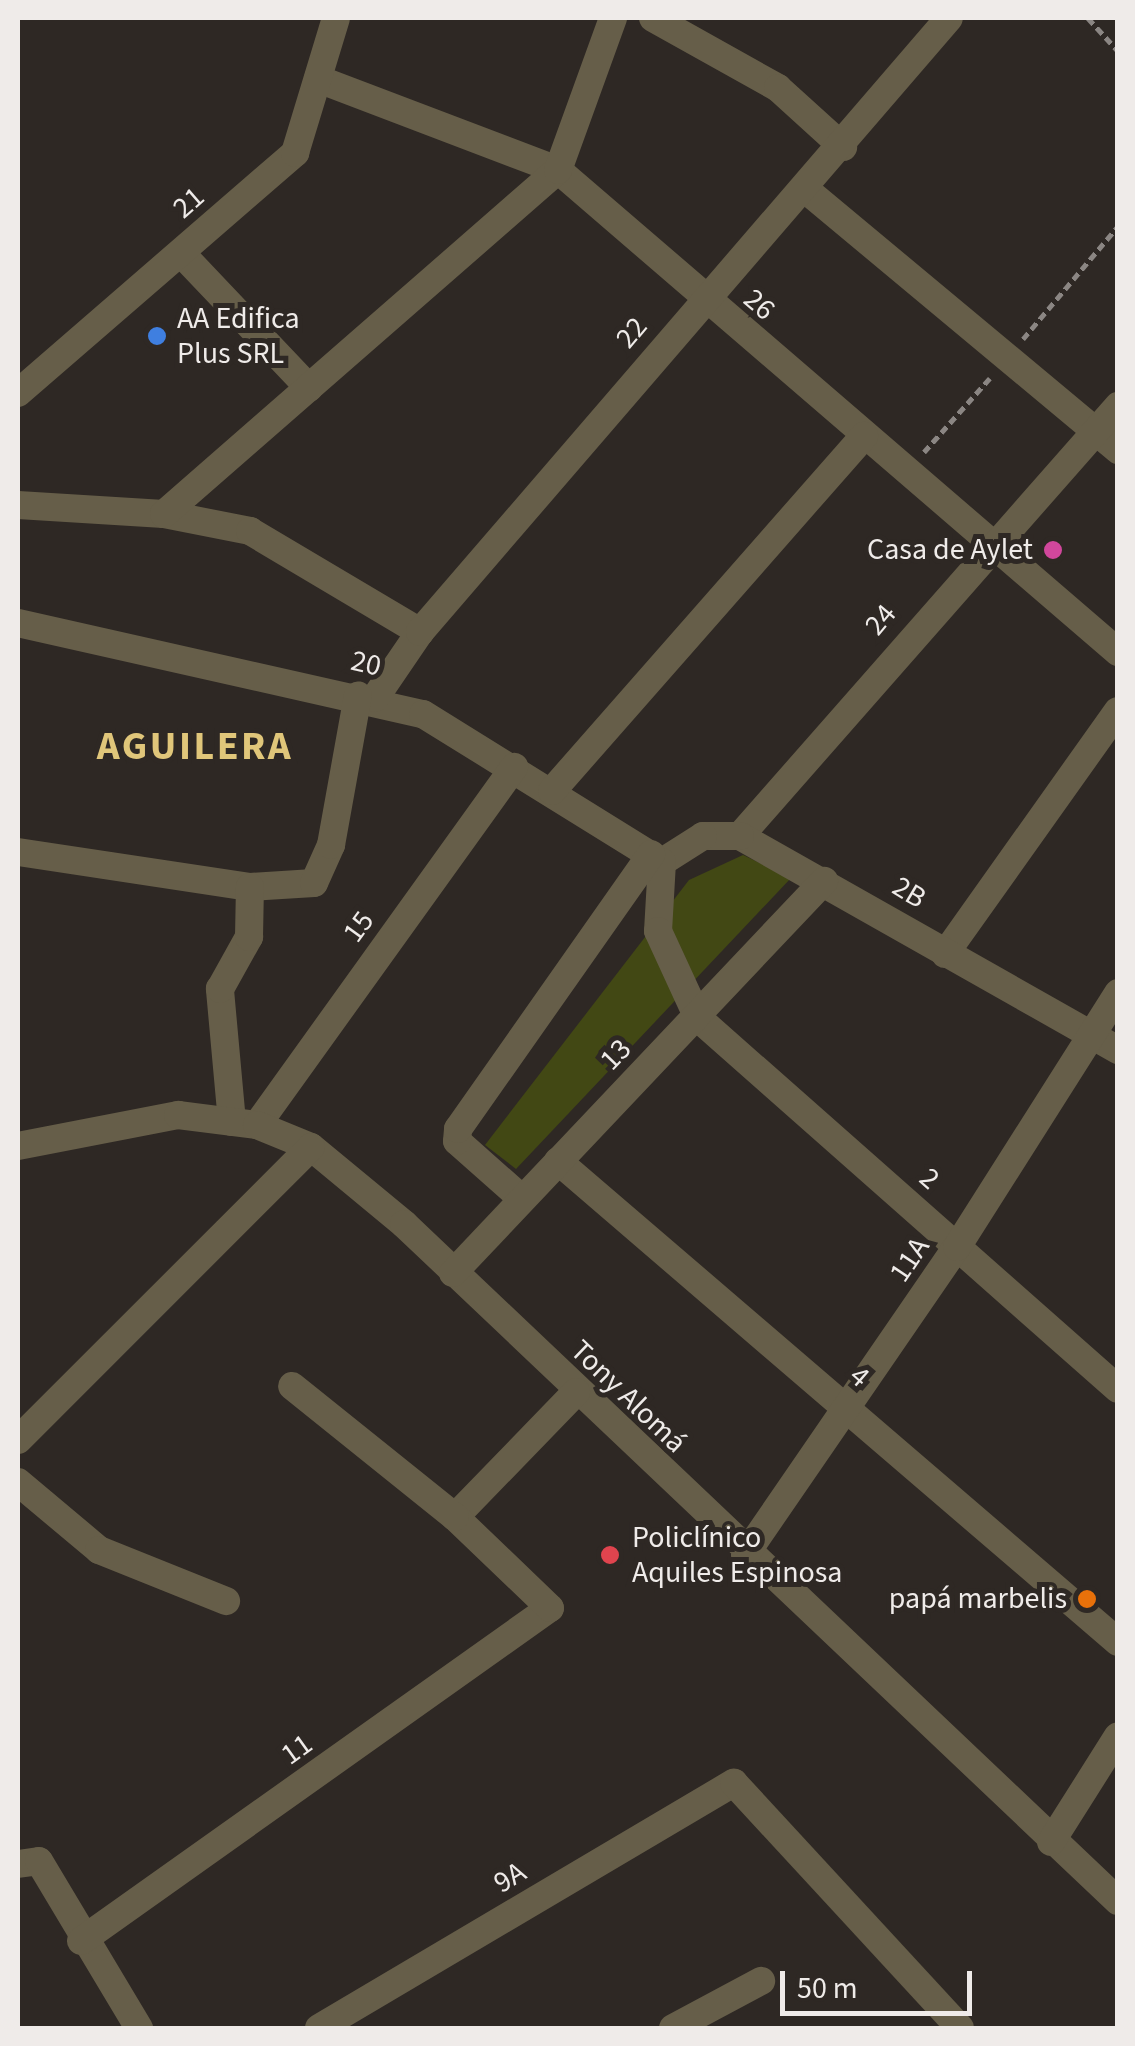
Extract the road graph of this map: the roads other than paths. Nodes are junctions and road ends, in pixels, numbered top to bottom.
1 (336, 18) edge
2 (613, 18) edge
3 (653, 18) edge
4 (949, 18) edge
5 (318, 79) junction
6 (842, 147) junction
7 (558, 170) junction
8 (805, 188) junction
9 (180, 254) junction
10 (703, 301) junction
11 (309, 388) junction
12 (18, 393) edge
13 (1118, 406) edge
14 (1094, 430) junction
15 (864, 436) junction
16 (1118, 450) edge
17 (18, 505) edge
18 (164, 514) junction
19 (991, 542) junction
20 (18, 623) edge
21 (420, 632) junction
22 (1118, 652) edge
23 (366, 697) junction
24 (1118, 711) edge
25 (514, 767) junction
26 (552, 791) junction
27 (740, 836) junction
28 (18, 852) edge
29 (657, 858) junction
30 (824, 881) junction
31 (250, 887) junction
32 (945, 954) junction
33 (1118, 993) edge
34 (698, 1018) junction
35 (1092, 1034) junction
36 (1118, 1050) edge
37 (244, 1123) junction
38 (18, 1146) edge
39 (311, 1147) junction
40 (558, 1161) junction
41 (520, 1196) junction
42 (957, 1247) junction
43 (453, 1273) junction
44 (292, 1386) dead end
45 (1118, 1389) edge
46 (576, 1392) junction
47 (848, 1410) junction
48 (18, 1440) edge
49 (18, 1482) edge
50 (455, 1517) junction
51 (744, 1555) junction
52 (226, 1601) dead end
53 (1118, 1642) edge
54 (1118, 1736) edge
55 (1051, 1842) junction
56 (24, 1863) edge
57 (1118, 1902) edge
58 (81, 1941) junction
59 (761, 1982) dead end
60 (139, 2028) edge
61 (319, 2028) edge
62 (673, 2028) edge
63 (960, 2028) edge

1 - 5 street, 21
2 - 7 street
3 - 6 street
4 - 6 street, 22
5 - 7 street, 26
5 - 9 street, 21
6 - 8 street, 22
7 - 10 street, 26
7 - 11 street
8 - 10 street, 22
8 - 14 street
9 - 11 street
9 - 12 street, 21
10 - 15 street, 26
10 - 21 street, 22
11 - 18 street
13 - 14 street, 24
14 - 16 street
14 - 19 street, 24
15 - 19 street, 26
15 - 26 street
17 - 18 street
18 - 21 street
19 - 22 street, 26
19 - 27 street, 24
20 - 23 street, 20
21 - 23 street, 22
23 - 25 street, 20
23 - 31 street
24 - 32 street
25 - 26 street, 20
25 - 37 street, 15
26 - 29 street, 20
27 - 29 street
27 - 30 street, 2B
28 - 31 street
29 - 34 street
29 - 41 street
30 - 32 street, 2B
30 - 34 street, 13
31 - 37 street
32 - 35 street, 2B
33 - 35 street, 11A
34 - 40 street, 13
34 - 42 street, 2
35 - 36 street, 2B
35 - 42 street, 11A
37 - 38 street, Tony Alomá
37 - 39 street, Tony Alomá
39 - 43 street, Tony Alomá
39 - 48 street
40 - 41 street, 13
40 - 47 street, 4
41 - 43 street, 13
42 - 45 street, 2
42 - 47 street, 11A
43 - 46 street, Tony Alomá
44 - 50 street
46 - 50 street
46 - 51 street, Tony Alomá
47 - 51 street, 11A
47 - 53 street, 4
49 - 52 street
50 - 58 street, 11
51 - 55 street, Tony Alomá
54 - 55 street
55 - 57 street, Tony Alomá
56 - 58 street
58 - 60 street
59 - 62 street
61 - 63 street, 9A

